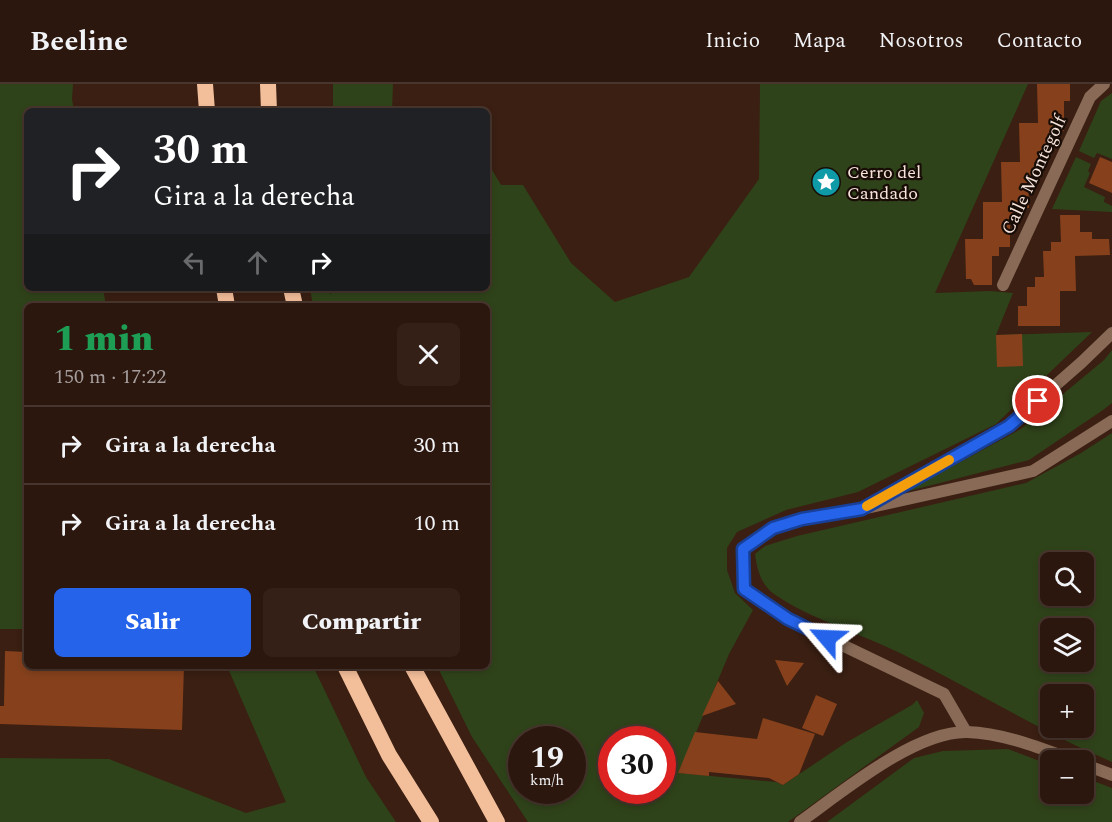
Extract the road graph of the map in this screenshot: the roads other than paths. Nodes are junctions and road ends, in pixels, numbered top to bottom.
1 (205, 84) edge
2 (268, 84) edge
3 (1104, 84) edge
4 (207, 108) edge
5 (270, 108) edge
6 (1003, 285) dead end
7 (1112, 333) edge
8 (1112, 421) edge
9 (862, 509) junction
10 (346, 669) edge
11 (414, 669) edge
12 (966, 732) junction
13 (1041, 750) edge
14 (1094, 769) edge
15 (1112, 776) edge
16 (431, 822) edge
17 (496, 822) edge
18 (800, 822) edge

1 - 4 highway
2 - 5 highway
3 - 6 street, Calle Montegolf
7 - 9 street
8 - 9 street
9 - 12 street
10 - 16 highway
11 - 17 highway
12 - 13 street
12 - 18 street
14 - 15 street

